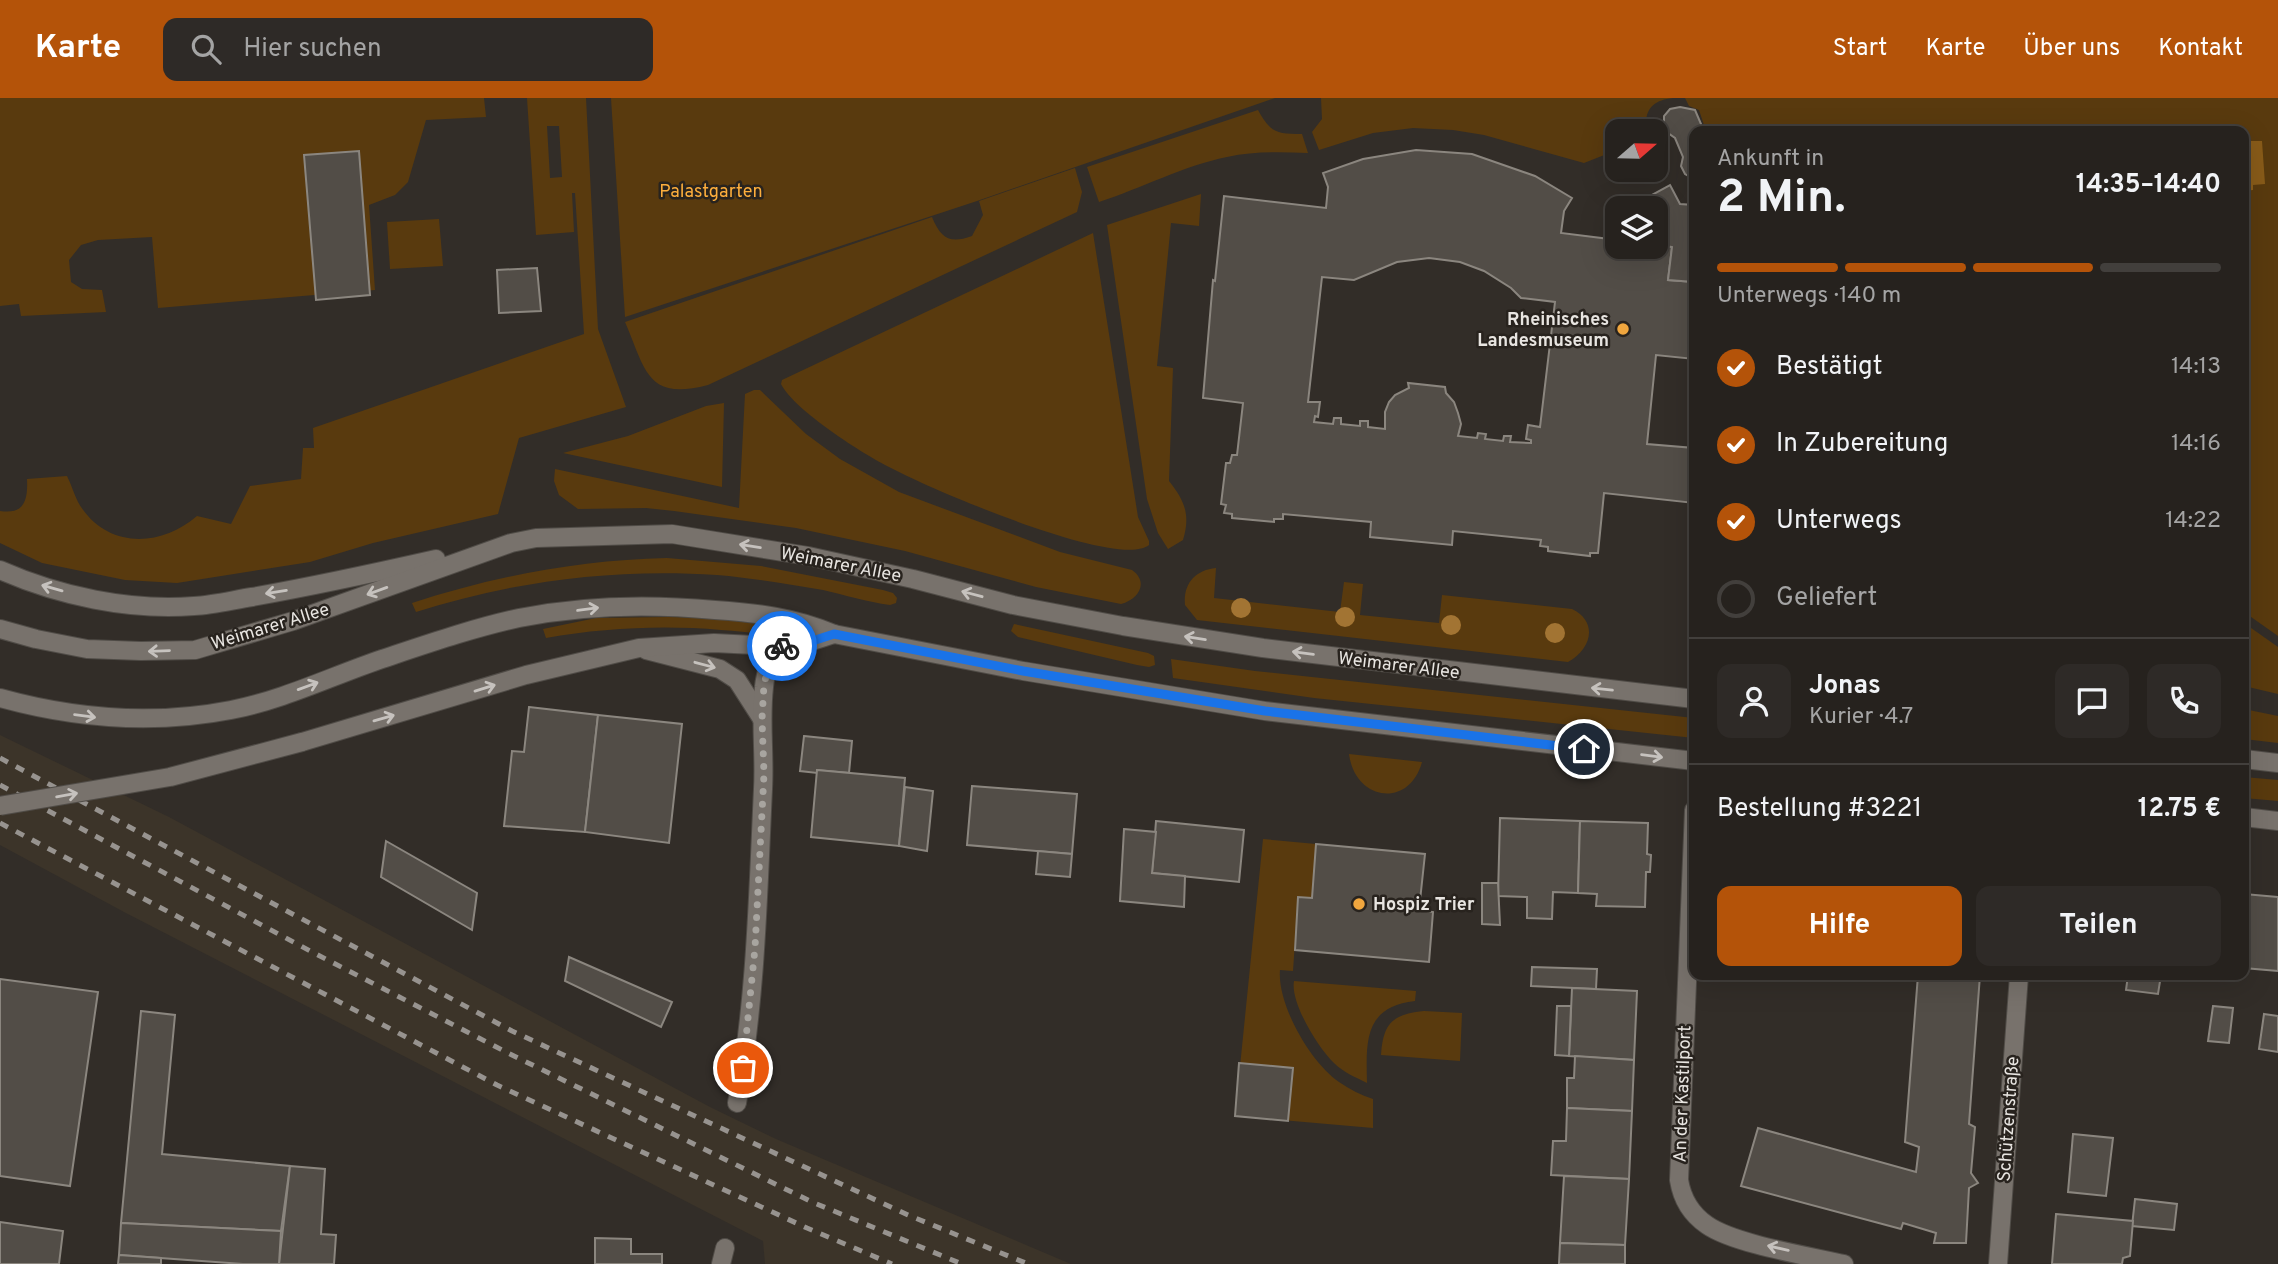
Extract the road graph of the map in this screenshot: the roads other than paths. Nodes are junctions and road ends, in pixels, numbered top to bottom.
1 (511, 542) junction
2 (0, 570) edge
3 (0, 629) edge
4 (834, 634) junction
5 (774, 646) junction
6 (639, 648) junction
7 (0, 698) edge
8 (1689, 698) edge
9 (762, 719) junction
10 (1689, 760) edge
11 (2249, 760) edge
12 (2278, 763) edge
13 (0, 806) edge
14 (2249, 818) edge
15 (2278, 821) edge
16 (1689, 933) edge
17 (2020, 980) edge
18 (737, 1103) dead end
19 (1844, 1264) edge
20 (1998, 1264) edge

1 -> 2 main road
1 -> 3 main road, Weimarer Allee
8 -> 1 main road, Weimarer Allee
4 - 5 main road
7 -> 4 main road
4 -> 10 main road
5 - 6 main road
5 - 9 main road
6 -> 9 main road
13 -> 6 main road, bridge
9 - 18 main road
11 - 12 main road
14 - 15 main road
19 -> 16 main road, An der Kastilport
17 - 20 main road, Schützenstraße

